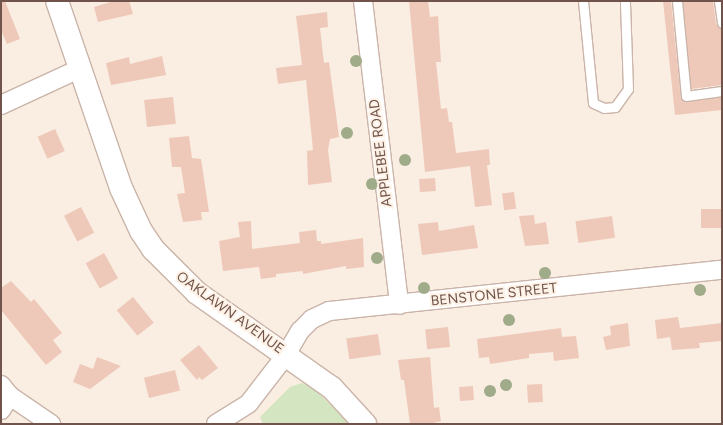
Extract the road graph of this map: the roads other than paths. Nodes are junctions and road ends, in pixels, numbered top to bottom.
1 (57, 1) edge
2 (363, 1) edge
3 (583, 1) edge
4 (625, 1) edge
5 (677, 1) edge
6 (720, 1) edge
7 (722, 23) edge
8 (81, 68) junction
9 (722, 91) edge
10 (1, 105) edge
11 (722, 270) edge
12 (399, 305) junction
13 (286, 355) junction
14 (4, 397) edge
15 (51, 424) edge
16 (216, 424) edge
17 (365, 424) edge

1 - 8 street, OAKLAWN AVENUE
2 - 12 street, APPLEBEE ROAD
3 - 4 lane
5 - 9 lane
6 - 7 lane
8 - 10 street
8 - 13 street, OAKLAWN AVENUE
11 - 12 street, BENSTONE STREET
12 - 13 street, BENSTONE STREET
13 - 16 street, BENSTONE STREET
13 - 17 street, OAKLAWN AVENUE
14 - 15 street

